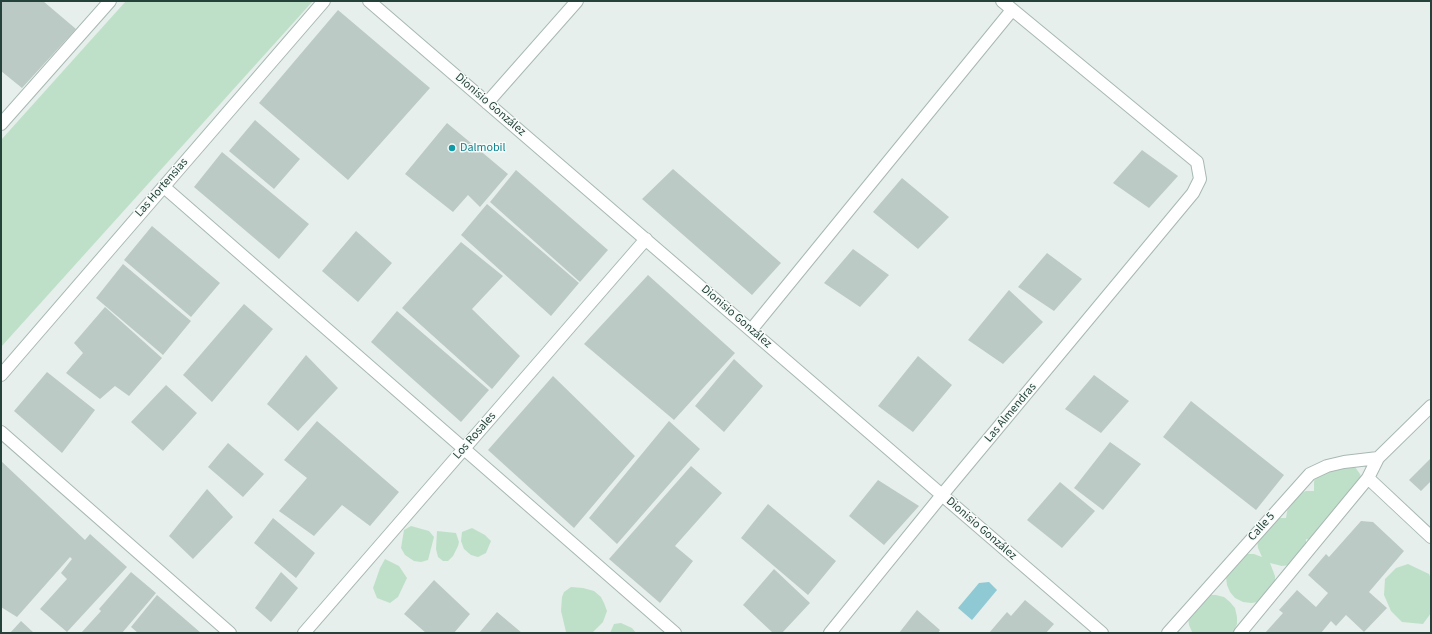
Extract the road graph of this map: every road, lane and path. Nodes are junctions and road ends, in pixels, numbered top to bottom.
1 (110, 1) edge
2 (324, 1) edge
3 (369, 1) edge
4 (577, 1) edge
5 (1002, 1) edge
6 (1012, 10) junction
7 (487, 103) junction
8 (1, 124) edge
9 (164, 187) junction
10 (646, 239) junction
11 (752, 330) junction
12 (1, 375) edge
13 (1431, 406) edge
14 (1, 432) edge
15 (464, 449) junction
16 (1378, 458) junction
17 (1368, 478) junction
18 (942, 495) junction
19 (1431, 537) edge
20 (230, 633) edge
21 (304, 633) edge
22 (676, 633) edge
23 (830, 633) edge
24 (1102, 633) edge
25 (1168, 633) edge
26 (1240, 633) edge

1 - 8 street
2 - 9 street, Las Hortensias
3 - 7 street, Dionisio González
4 - 7 street
5 - 6 street
6 - 11 street
6 - 18 street, Las Almendras
7 - 10 street, Dionisio González
9 - 12 street, Las Hortensias
9 - 15 street
10 - 11 street, Dionisio González
10 - 15 street, Los Rosales
11 - 18 street, Dionisio González
13 - 16 street
14 - 20 street
15 - 21 street, Los Rosales
15 - 22 street
16 - 17 street
16 - 25 street, Calle 5
17 - 19 street
17 - 26 street
18 - 23 street, Las Almendras
18 - 24 street, Dionisio González

